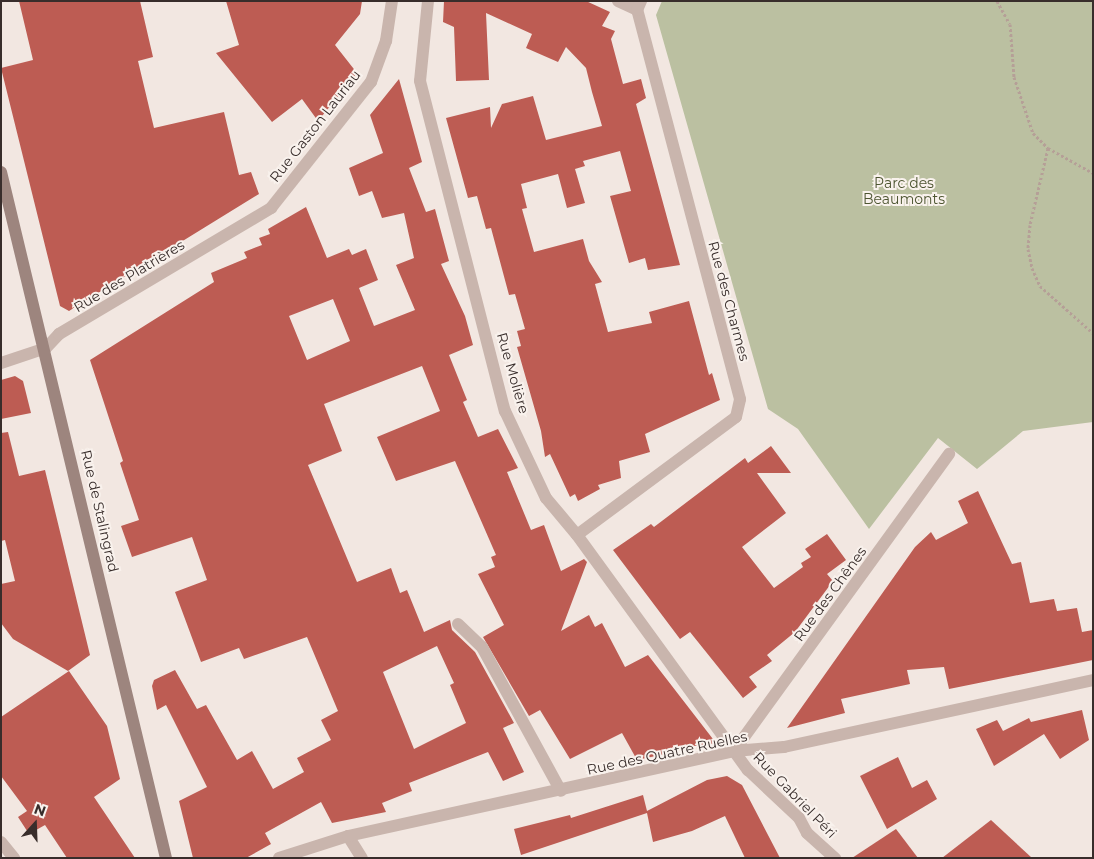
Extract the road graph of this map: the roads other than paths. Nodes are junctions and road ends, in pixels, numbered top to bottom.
1 (392, 1) edge
2 (428, 1) edge
3 (618, 1) edge
4 (638, 5) edge
5 (1, 172) edge
6 (271, 208) joint
7 (46, 348) junction
8 (1, 363) edge
9 (950, 454) dead end
10 (577, 535) junction
11 (458, 624) dead end
12 (1093, 680) edge
13 (734, 751) junction
14 (561, 791) junction
15 (348, 836) junction
16 (1, 842) edge
17 (14, 858) edge
18 (166, 858) edge
19 (278, 858) edge
20 (362, 858) edge
21 (835, 858) edge

1 - 6 street, Rue Gaston Lauriau
2 - 10 street, Rue Molière
3 - 4 street
4 - 10 street, Rue des Charmes
5 - 7 main road, Rue de Stalingrad
6 - 7 street, Rue des Platrières
7 - 8 street, Rue des Platrières
7 - 18 main road, Rue de Stalingrad
9 - 13 street, Rue des Chênes
10 - 13 street, Rue Molière
11 - 14 street
12 - 13 street, Rue des Quatre Ruelles
13 - 14 street, Rue des Quatre Ruelles
13 - 21 street, Rue Gabriel Péri
14 - 15 street, Rue des Quatre Ruelles
15 - 19 street, Rue des Quatre Ruelles
15 - 20 street
16 - 17 street

